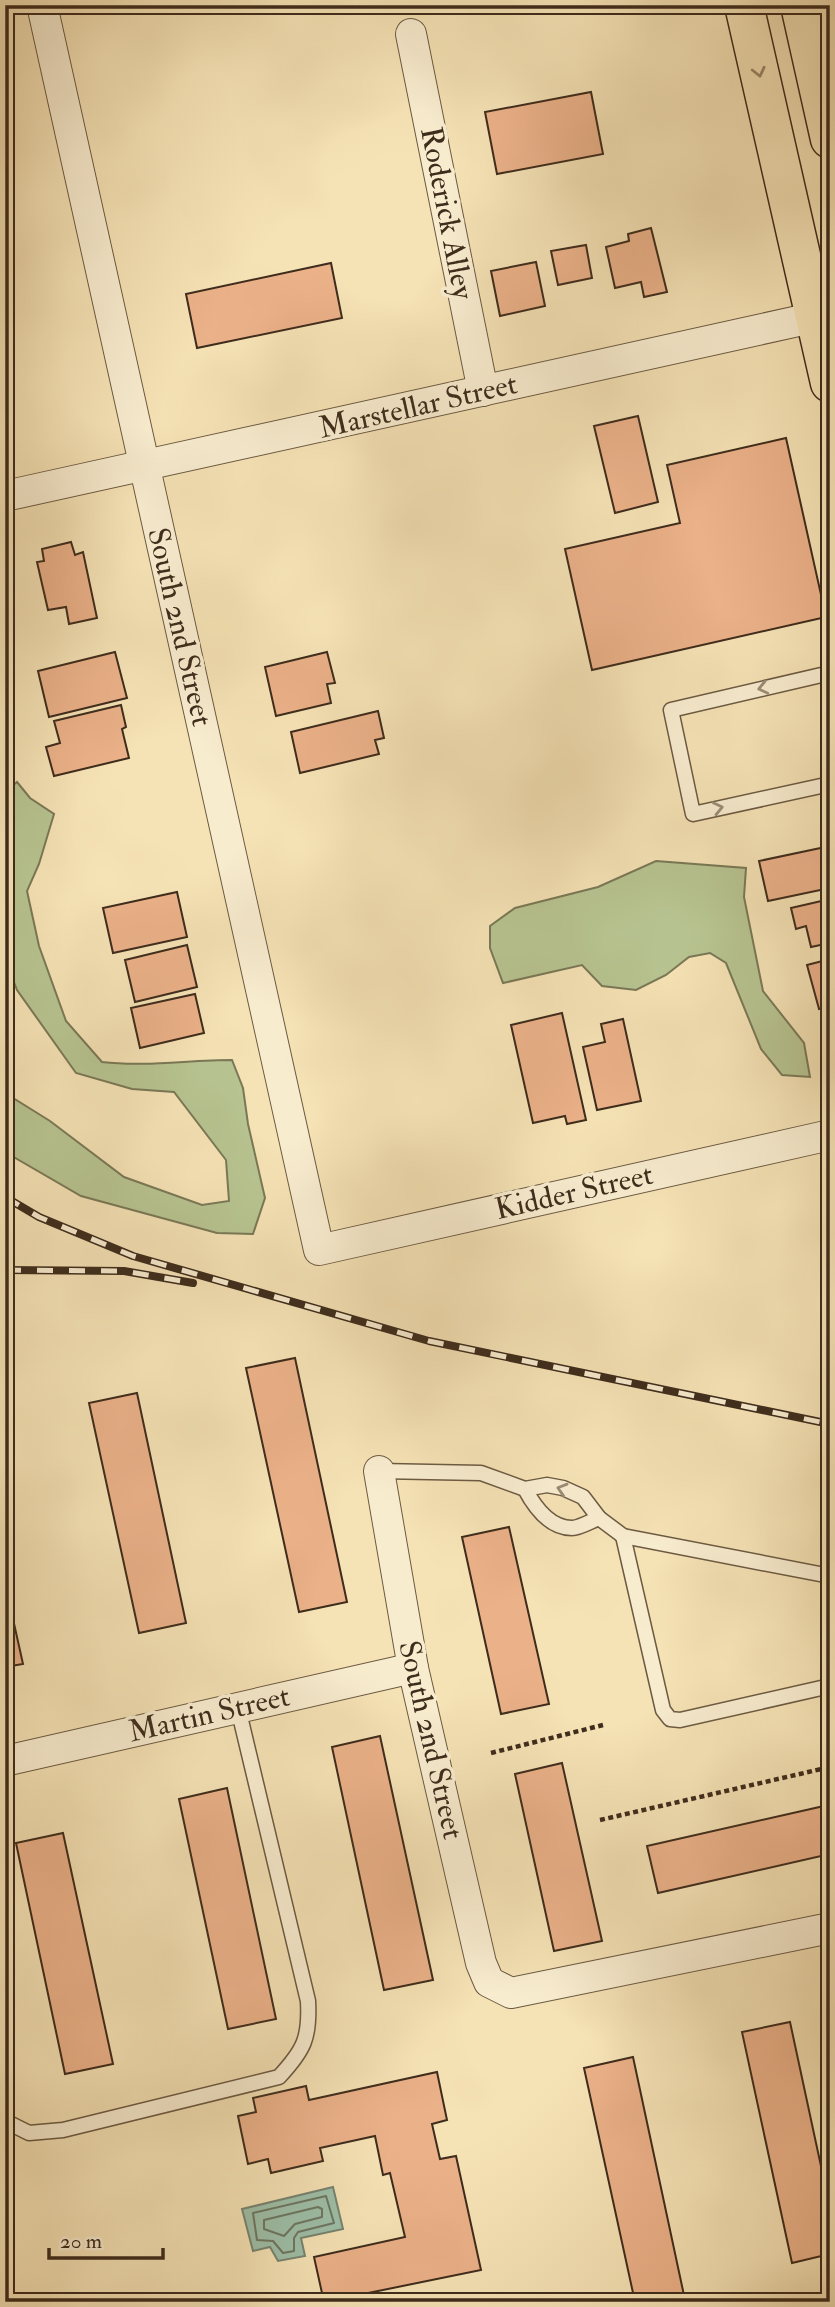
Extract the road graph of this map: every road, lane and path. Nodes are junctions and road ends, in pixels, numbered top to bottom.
1 (42, 5) edge
2 (744, 5) edge
3 (800, 5) edge
4 (411, 34) dead end
5 (822, 66) edge
6 (830, 139) edge
7 (822, 315) edge
8 (830, 383) edge
9 (482, 391) junction
10 (144, 467) junction
11 (5, 496) edge
12 (830, 673) edge
13 (830, 784) edge
14 (830, 1135) edge
15 (319, 1250) joint
16 (379, 1471) joint
17 (526, 1489) junction
18 (599, 1518) junction
19 (624, 1535) junction
20 (830, 1576) edge
21 (413, 1668) junction
22 (830, 1686) edge
23 (238, 1708) junction
24 (603, 1725) dead end
25 (491, 1753) dead end
26 (5, 1761) edge
27 (830, 1767) edge
28 (600, 1820) dead end
29 (830, 1928) edge
30 (5, 2122) edge

1 - 10 street, South 2nd Street
2 -> 7 highway
3 - 5 highway
4 - 9 street, Roderick Alley
5 - 6 highway
7 - 8 highway
7 - 9 street, Marstellar Street
9 - 10 street, Marstellar Street
10 - 11 street, Marstellar Street
10 - 15 street, South 2nd Street
12 -> 13 lane
14 - 15 street, Kidder Street
16 - 17 lane
16 - 21 street, South 2nd Street
18 -> 17 lane
17 - 18 lane
18 - 19 lane
19 - 20 lane
19 - 22 lane
21 - 23 street, Martin Street
21 - 29 street, South 2nd Street
23 - 26 street, Martin Street
23 - 30 lane
24 - 25 path
27 - 28 path

